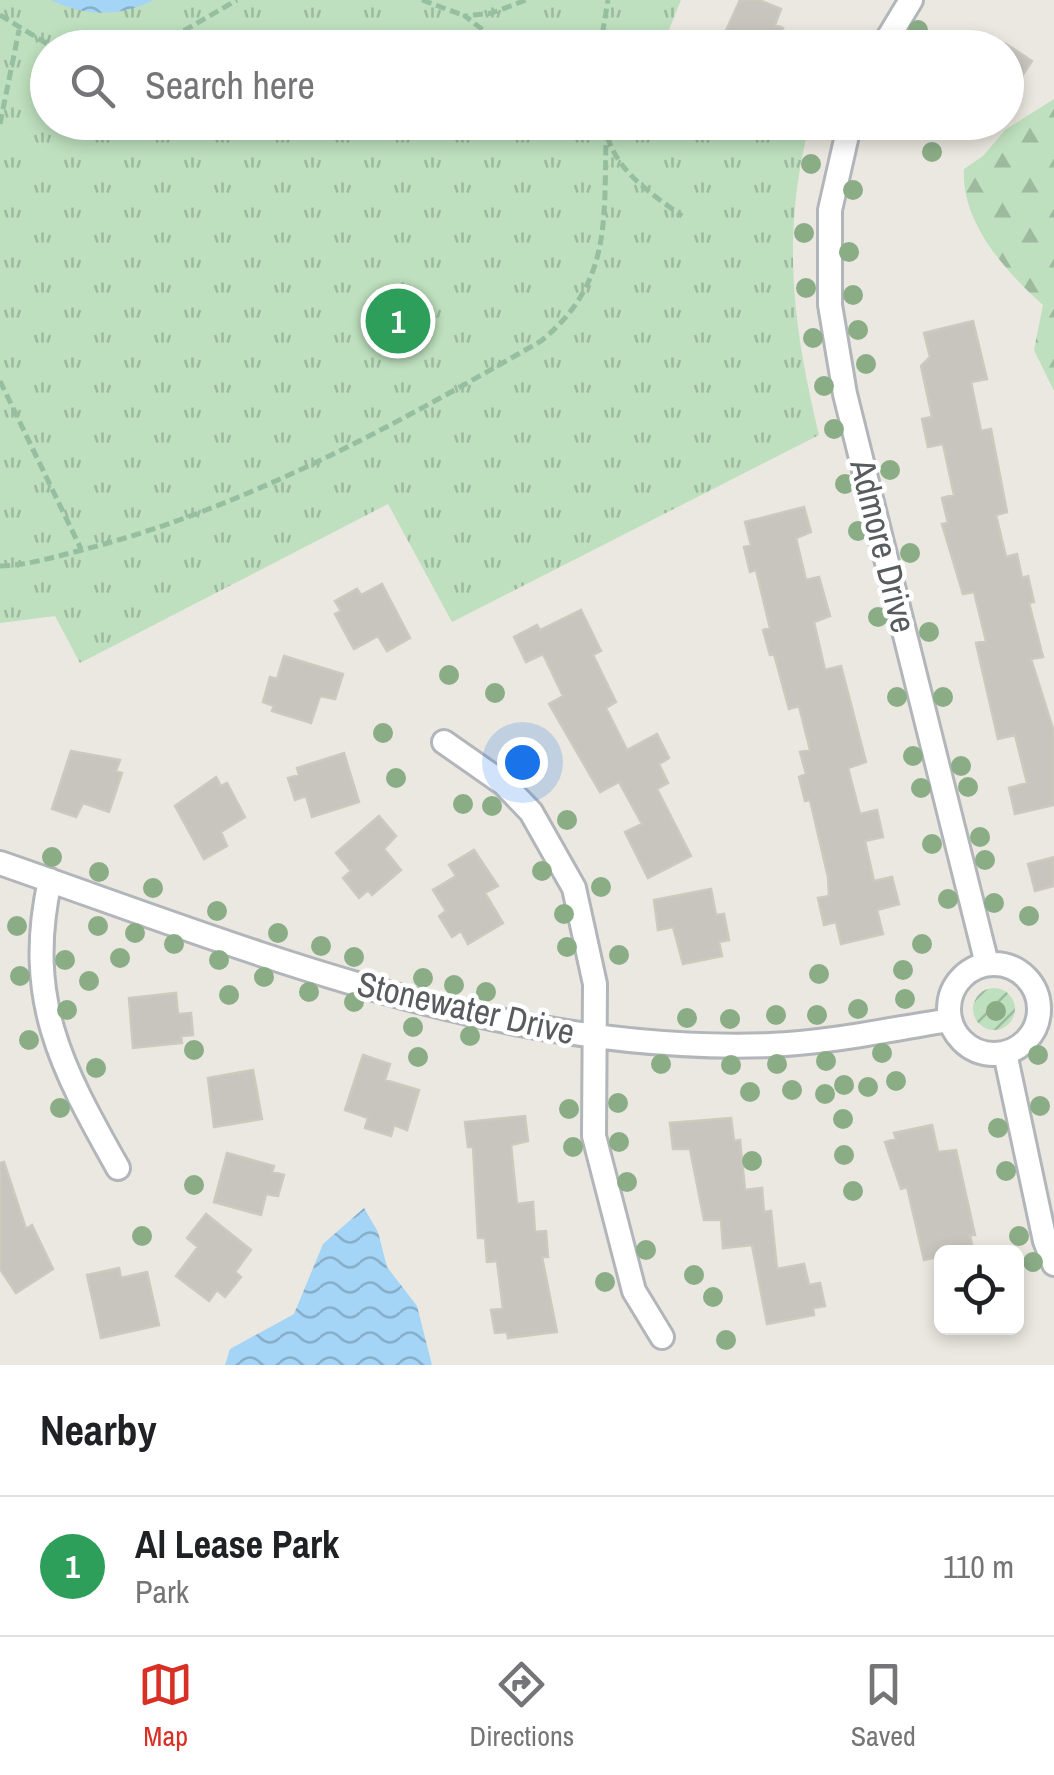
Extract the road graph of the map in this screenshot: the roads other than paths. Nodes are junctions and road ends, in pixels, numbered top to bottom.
1 (911, 0) edge
2 (893, 30) edge
3 (846, 140) edge
4 (444, 742) dead end
5 (0, 863) edge
6 (50, 880) junction
7 (987, 964) junction
8 (1046, 995) edge
9 (950, 1020) junction
10 (592, 1038) junction
11 (1006, 1053) junction
12 (118, 1168) dead end
13 (1054, 1264) edge
14 (662, 1336) dead end

1 - 2 street
3 - 7 street, Admore Drive
4 - 10 street
5 - 6 street, Stonewater Drive
6 - 10 street, Stonewater Drive
6 - 12 street
7 - 8 street
7 - 9 street
8 - 11 street
9 - 10 street, Stonewater Drive
9 - 11 street
10 - 14 street
11 - 13 street

